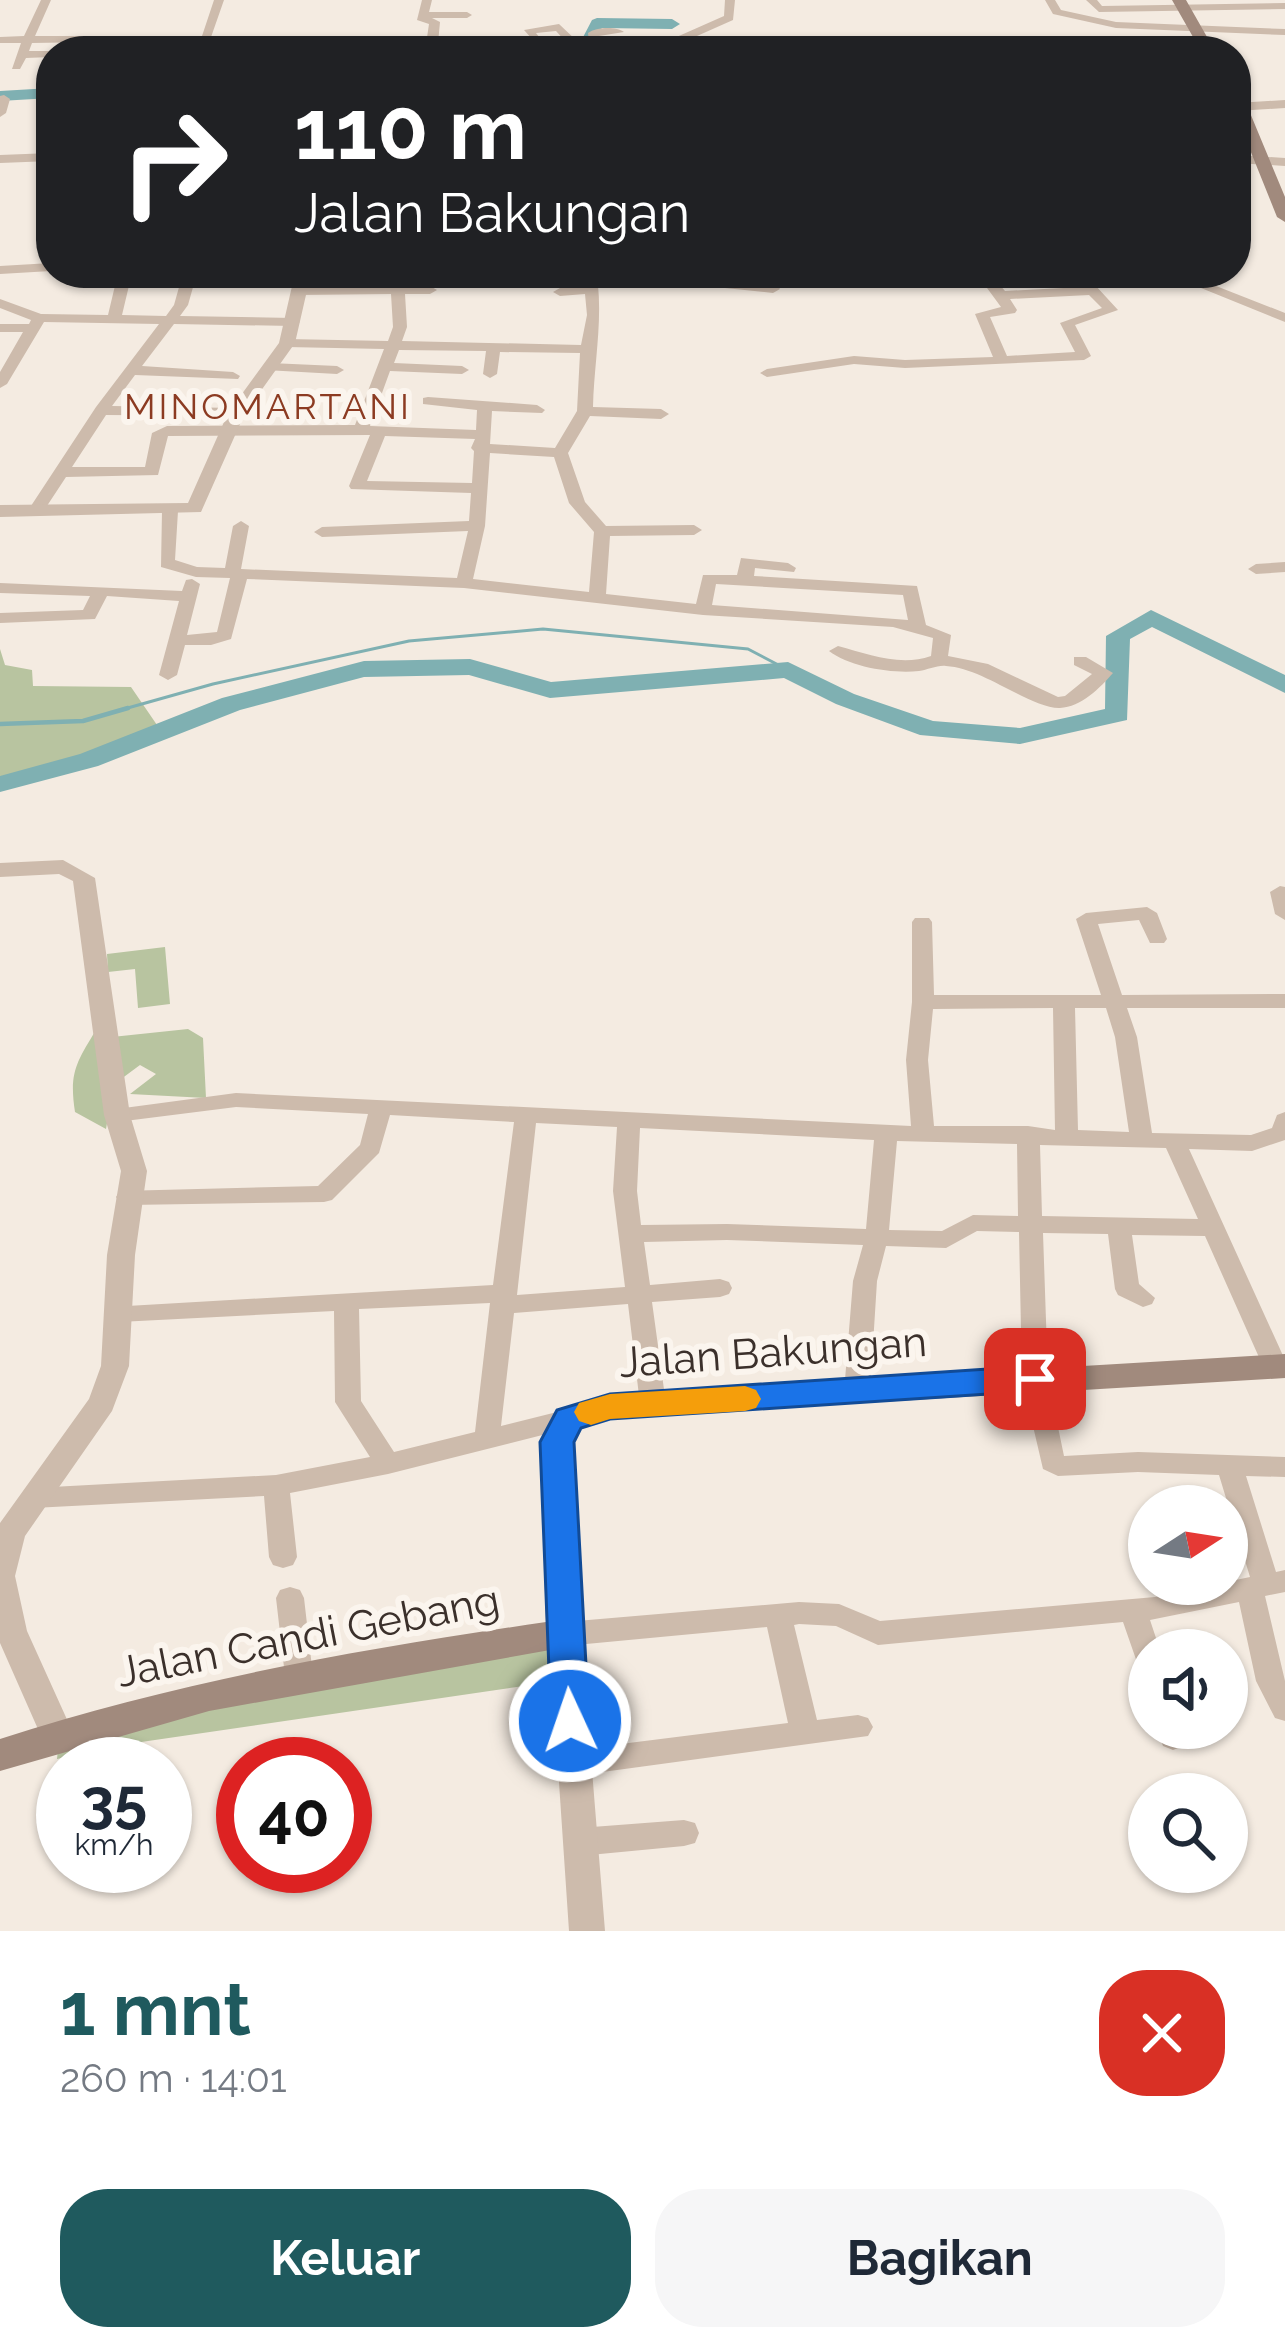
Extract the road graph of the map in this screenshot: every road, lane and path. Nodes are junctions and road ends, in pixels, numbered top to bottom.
1 (46, 0) edge
2 (219, 0) edge
3 (427, 0) edge
4 (730, 0) edge
5 (1050, 0) edge
6 (1091, 0) edge
7 (1249, 3) edge
8 (1182, 6) edge
9 (1285, 6) edge
10 (422, 15) junction
11 (467, 15) dead end
12 (95, 19) dead end
13 (1196, 28) junction
14 (619, 32) dead end
15 (1267, 32) junction
16 (1285, 32) edge
17 (88, 36) edge
18 (206, 36) edge
19 (435, 36) edge
20 (593, 36) edge
21 (688, 36) edge
22 (1200, 36) edge
23 (0, 40) edge
24 (36, 49) edge
25 (36, 50) edge
26 (23, 52) junction
27 (36, 53) edge
28 (1251, 103) edge
29 (1285, 104) edge
30 (1251, 133) edge
31 (36, 158) edge
32 (0, 159) edge
33 (1251, 161) edge
34 (1285, 162) edge
35 (1264, 163) junction
36 (1285, 217) edge
37 (36, 274) edge
38 (9, 288) edge
39 (121, 288) edge
40 (186, 288) edge
41 (300, 288) edge
42 (366, 288) edge
43 (399, 288) edge
44 (995, 288) edge
45 (1088, 288) edge
46 (1210, 288) edge
47 (430, 290) dead end
48 (592, 290) joint
49 (399, 291) junction
50 (1090, 291) junction
51 (560, 292) dead end
52 (1000, 295) junction
53 (1285, 318) edge
54 (114, 319) junction
55 (166, 321) junction
56 (293, 322) junction
57 (34, 323) junction
58 (0, 328) edge
59 (287, 343) junction
60 (395, 343) junction
61 (494, 345) junction
62 (587, 350) junction
63 (1002, 361) junction
64 (270, 367) junction
65 (388, 367) junction
66 (130, 370) junction
67 (337, 370) dead end
68 (462, 370) dead end
69 (767, 373) dead end
70 (490, 374) dead end
71 (233, 376) dead end
72 (0, 384) edge
73 (428, 401) dead end
74 (485, 405) junction
75 (101, 410) junction
76 (537, 410) dead end
77 (585, 411) junction
78 (662, 415) dead end
79 (233, 422) junction
80 (361, 430) junction
81 (380, 430) junction
82 (480, 441) junction
83 (560, 453) junction
84 (63, 472) junction
85 (477, 488) junction
86 (0, 512) edge
87 (35, 512) junction
88 (170, 512) junction
89 (242, 526) dead end
90 (477, 526) junction
91 (694, 530) dead end
92 (602, 531) junction
93 (322, 532) dead end
94 (1285, 567) edge
95 (1256, 569) dead end
96 (196, 572) junction
97 (236, 574) junction
98 (464, 583) junction
99 (0, 588) edge
100 (101, 591) junction
101 (188, 596) junction
102 (597, 597) junction
103 (703, 610) junction
104 (0, 618) edge
105 (918, 627) junction
106 (175, 640) junction
107 (838, 651) dead end
108 (939, 659) junction
109 (1080, 661) dead end
110 (168, 675) dead end
111 (0, 870) edge
112 (922, 922) dead end
113 (1157, 939) dead end
114 (1064, 1001) junction
115 (1285, 1001) edge
116 (923, 1002) junction
117 (1118, 1002) junction
118 (381, 1108) junction
119 (117, 1115) junction
120 (526, 1115) junction
121 (629, 1120) junction
122 (1285, 1120) edge
123 (923, 1131) junction
124 (886, 1132) junction
125 (1028, 1134) junction
126 (1067, 1136) junction
127 (1141, 1138) junction
128 (1174, 1140) junction
129 (128, 1198) junction
130 (1030, 1225) junction
131 (1215, 1228) junction
132 (1119, 1229) junction
133 (634, 1234) junction
134 (877, 1236) junction
135 (720, 1288) dead end
136 (640, 1292) junction
137 (1143, 1298) dead end
138 (502, 1299) junction
139 (346, 1300) junction
140 (119, 1313) junction
141 (1280, 1366) edge
142 (1035, 1379) junction
143 (857, 1392) junction
144 (653, 1404) junction
145 (568, 1419) junction
146 (487, 1438) junction
147 (388, 1464) junction
148 (1229, 1465) junction
149 (1285, 1466) edge
150 (276, 1485) junction
151 (33, 1498) junction
152 (283, 1557) dead end
153 (0, 1577) edge
154 (1267, 1585) edge
155 (290, 1598) dead end
156 (1133, 1610) junction
157 (778, 1615) junction
158 (1139, 1629) edge
159 (566, 1634) junction
160 (298, 1676) junction
161 (1285, 1709) edge
162 (858, 1727) dead end
163 (805, 1733) junction
164 (58, 1735) junction
165 (0, 1755) edge
166 (573, 1762) junction
167 (684, 1833) dead end
168 (579, 1842) junction
169 (586, 1931) edge

1 - 26 street
2 - 18 street
3 - 10 street
4 - 21 street
5 - 13 street
6 - 8 street
7 - 8 street
7 - 9 street
7 - 15 street
8 - 13 main road
10 - 11 street
10 - 19 street
12 - 17 street
13 - 15 street
13 - 22 main road
14 - 20 street
15 - 16 street
23 - 26 street
24 - 26 street
25 - 26 street
26 - 27 street
28 - 29 street
30 - 35 main road
31 - 32 street
33 - 35 street
34 - 35 street
35 - 36 main road
37 - 38 street
38 - 57 street
39 - 54 street
40 - 55 street
41 - 56 street
42 - 49 street
43 - 49 street
44 - 52 street
45 - 50 street
46 - 53 street
47 - 49 street
48 - 51 street
48 - 62 street
49 - 60 street
50 - 52 street
50 - 63 street
52 - 63 street
54 - 55 street
54 - 57 street
55 - 56 street
55 - 66 street
56 - 59 street
57 - 58 street
57 - 72 street
59 - 60 street
59 - 64 street
60 - 61 street
60 - 65 street
61 - 62 street
61 - 70 street
62 - 77 street
63 - 69 street
64 - 67 street
64 - 79 street
65 - 68 street
65 - 80 street
66 - 71 street
66 - 75 street
73 - 74 street
74 - 76 street
74 - 82 street
75 - 79 street
75 - 84 street
77 - 78 street
77 - 83 street
79 - 80 street
79 - 84 street
79 - 88 street
80 - 81 street
81 - 82 street
81 - 85 street
82 - 83 street
82 - 85 street
83 - 92 street
84 - 87 street
85 - 90 street
86 - 87 street
87 - 88 street
88 - 96 street
89 - 97 street
90 - 93 street
90 - 98 street
91 - 92 street
92 - 102 street
94 - 95 street
96 - 97 street
96 - 101 street
97 - 98 street
97 - 106 street
98 - 102 street
99 - 100 street
100 - 101 street
100 - 104 street
101 - 106 street
102 - 103 street
103 - 105 street
103 - 105 street
105 - 108 street
106 - 110 street
107 - 108 street
108 - 109 street
111 - 119 street
112 - 116 street
113 - 117 street
114 - 116 street
114 - 117 street
114 - 126 street
115 - 117 street
116 - 123 street
117 - 127 street
118 - 119 street
118 - 120 street
118 - 129 street
119 - 129 street
120 - 121 street
120 - 138 street
121 - 124 street
121 - 133 street
122 - 128 street
123 - 124 street
123 - 125 street
124 - 134 street
125 - 126 street
125 - 130 street
126 - 127 street
127 - 128 street
128 - 131 street
129 - 140 street
130 - 132 street
130 - 134 street
130 - 142 street
131 - 132 street
131 - 141 street
132 - 137 street
133 - 134 street
133 - 136 street
134 - 143 street
135 - 136 street
136 - 138 street
136 - 144 street
138 - 139 street
138 - 146 street
139 - 140 street
139 - 147 street
140 - 151 street
141 - 142 main road, Jalan Bakungan
142 - 143 main road, Jalan Bakungan
142 - 148 street
143 - 144 main road, Jalan Bakungan
144 - 145 main road, Jalan Bakungan
145 - 146 street
145 - 159 main road
146 - 147 street
147 - 150 street
148 - 149 street
148 - 154 street
150 - 151 street
150 - 152 street
151 - 153 street
153 - 164 street
154 - 156 street
154 - 161 street
155 - 160 street
156 - 157 street
156 - 158 street
157 - 159 street
157 - 163 street
159 - 160 main road, Jalan Candi Gebang
159 - 166 street
160 - 164 main road, Jalan Candi Gebang
162 - 163 street
163 - 166 street
164 - 165 main road, Jalan Candi Gebang
166 - 168 street
167 - 168 street
168 - 169 street

